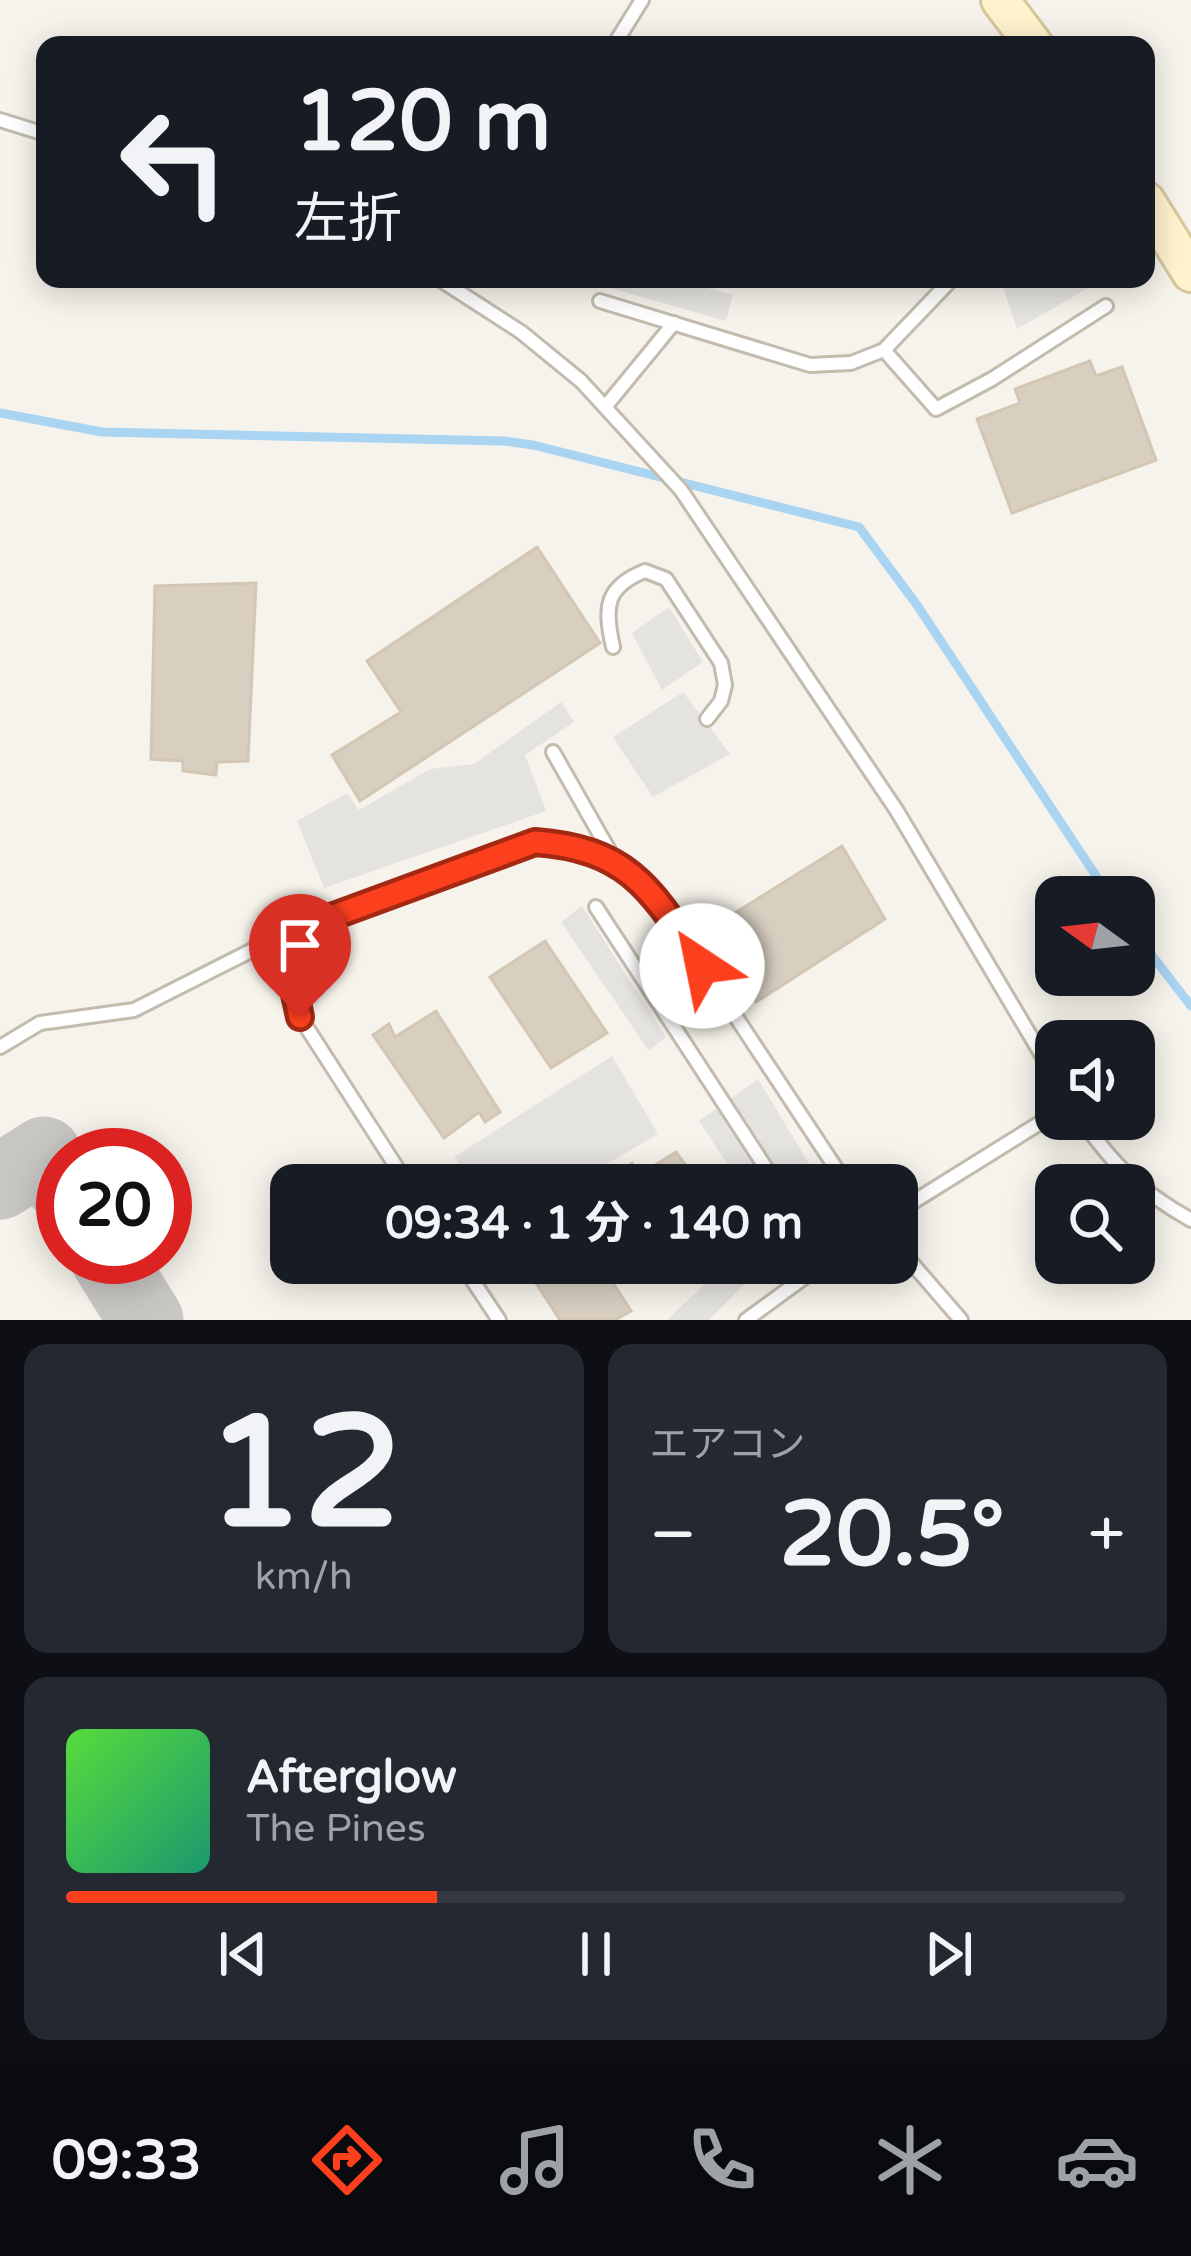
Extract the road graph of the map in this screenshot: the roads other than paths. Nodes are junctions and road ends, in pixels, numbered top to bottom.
1 (642, 0) edge
2 (1000, 0) edge
3 (620, 36) edge
4 (1027, 36) edge
5 (0, 120) edge
6 (36, 131) edge
7 (1155, 215) edge
8 (1191, 273) edge
9 (469, 288) edge
10 (943, 288) edge
11 (600, 301) dead end
12 (1106, 306) dead end
13 (674, 322) junction
14 (884, 350) junction
15 (605, 406) junction
16 (613, 646) dead end
17 (706, 719) dead end
18 (553, 752) dead end
19 (615, 862) junction
20 (596, 907) dead end
21 (282, 935) junction
22 (1035, 1044) edge
23 (0, 1047) edge
24 (1035, 1126) edge
25 (1096, 1140) edge
26 (394, 1164) edge
27 (764, 1164) edge
28 (834, 1164) edge
29 (918, 1199) edge
30 (1191, 1220) edge
31 (918, 1270) edge
32 (474, 1284) edge
33 (795, 1284) edge
34 (499, 1320) edge
35 (746, 1320) edge
36 (961, 1320) edge

1 - 3 lane
2 - 4 street
5 - 6 lane
7 - 8 street
9 - 15 lane
10 - 14 lane
11 - 13 lane
12 - 14 lane
13 - 14 lane
13 - 15 lane
15 - 22 lane
16 - 17 lane
18 - 19 lane
19 - 21 lane
19 - 28 lane
20 - 27 lane
21 - 23 lane
21 - 26 lane
24 - 29 lane
25 - 30 lane
31 - 36 lane
32 - 34 lane
33 - 35 lane

